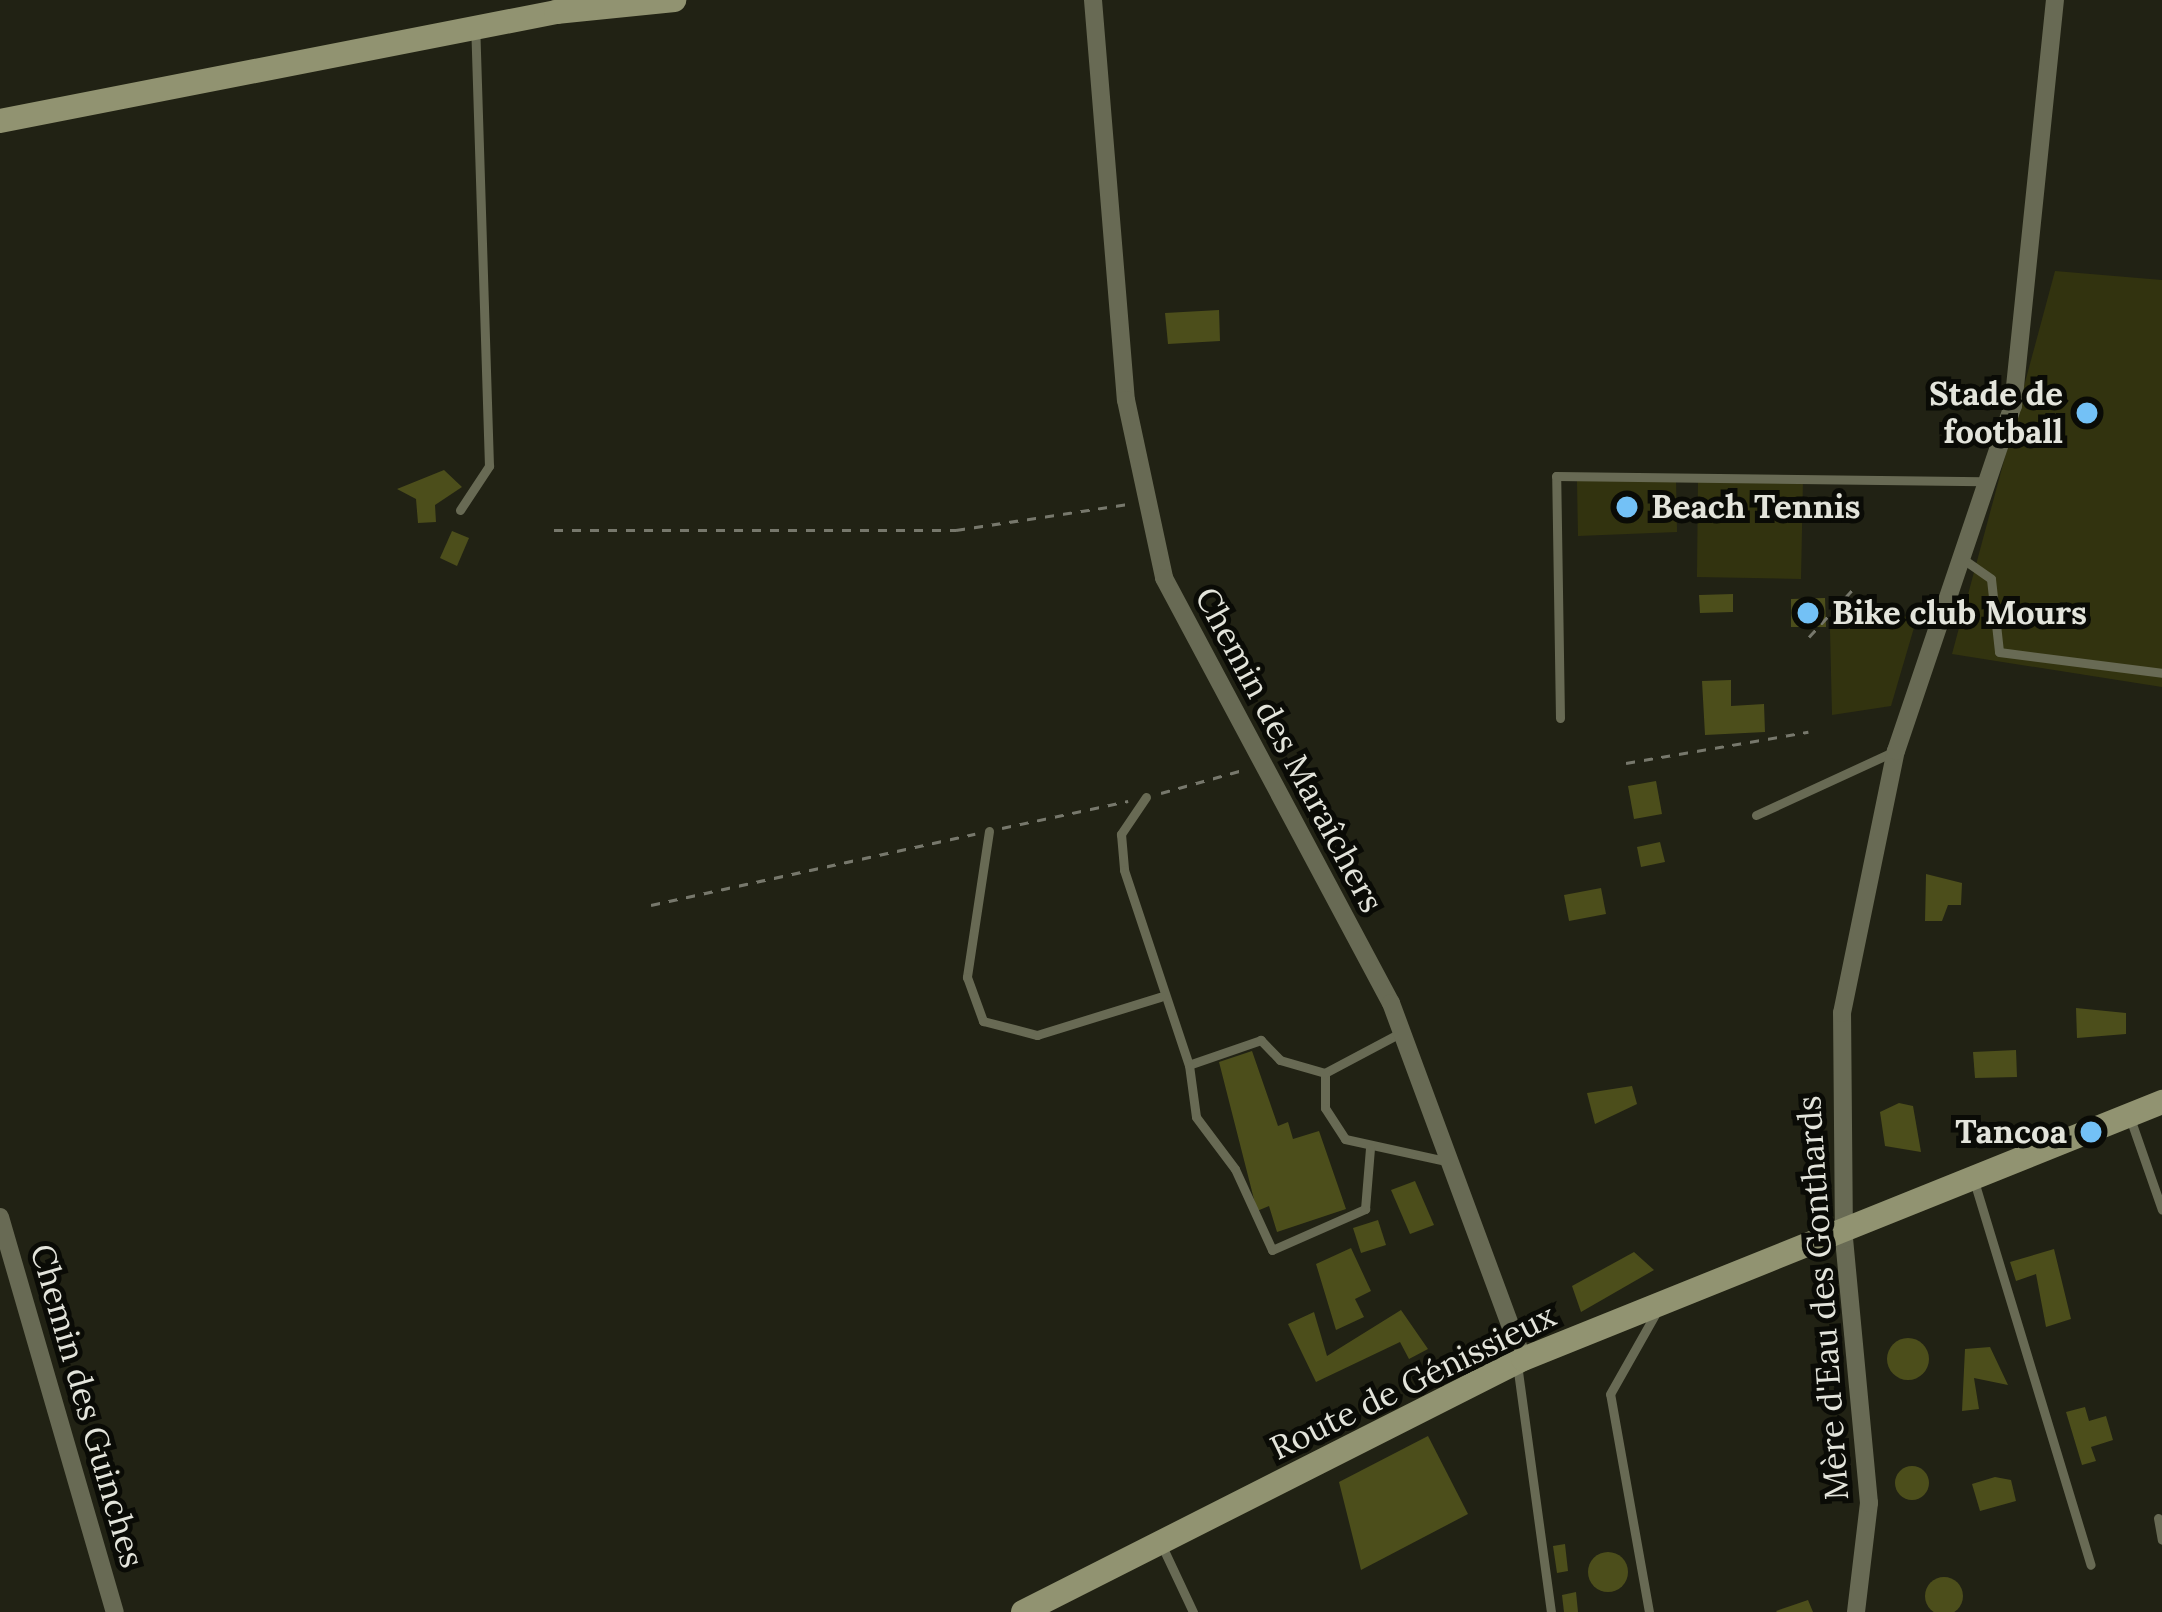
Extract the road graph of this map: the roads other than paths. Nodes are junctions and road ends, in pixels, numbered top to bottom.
1 (674, 0) edge
2 (1094, 0) edge
3 (2055, 0) edge
4 (475, 28) junction
5 (0, 121) edge
6 (1982, 481) junction
7 (460, 510) dead end
8 (1955, 554) junction
9 (2162, 673) edge
10 (1560, 718) dead end
11 (1896, 751) junction
12 (1146, 797) road end
13 (1756, 815) dead end
14 (989, 831) road end
15 (1160, 998) junction
16 (1402, 1032) junction
17 (1189, 1065) junction
18 (1325, 1073) junction
19 (2162, 1102) edge
20 (2129, 1117) junction
21 (1370, 1148) junction
22 (1450, 1162) junction
23 (1974, 1181) junction
24 (2162, 1210) edge
25 (0, 1217) edge
26 (1844, 1239) junction
27 (1657, 1311) junction
28 (1520, 1360) junction
29 (2158, 1518) dead end
30 (2162, 1540) edge
31 (1161, 1545) junction
32 (2091, 1565) dead end
33 (115, 1612) edge
34 (1023, 1612) edge
35 (1193, 1612) edge
36 (1551, 1612) edge
37 (1649, 1612) edge
38 (1856, 1612) edge

1 - 4 street
2 - 16 street, Chemin des Maraîchers
3 - 6 street, Mère d'Eau des Gonthards
4 - 5 street
4 - 7 lane
6 - 8 street, Mère d'Eau des Gonthards
6 - 10 lane
8 - 9 lane
8 - 11 street, Mère d'Eau des Gonthards
11 - 13 lane
11 - 26 street, Mère d'Eau des Gonthards
12 - 15 lane
14 - 15 lane
15 - 17 lane
16 - 18 lane
16 - 22 street, Chemin des Maraîchers
17 - 18 lane
17 - 21 lane
18 - 21 lane
19 - 20 street, Route de Génissieux
20 - 23 street, Route de Génissieux
20 - 24 lane
21 - 22 lane
22 - 28 street, Chemin des Maraîchers
23 - 26 street, Route de Génissieux
23 - 32 lane
25 - 33 street, Chemin des Guinches
26 - 27 street, Route de Génissieux
26 - 38 street, Mère d'Eau des Gonthards
27 - 28 street, Route de Génissieux
27 - 37 lane
28 - 31 street, Route de Génissieux
28 - 36 lane
29 - 30 lane
31 - 34 street, Route de Génissieux
31 - 35 lane

